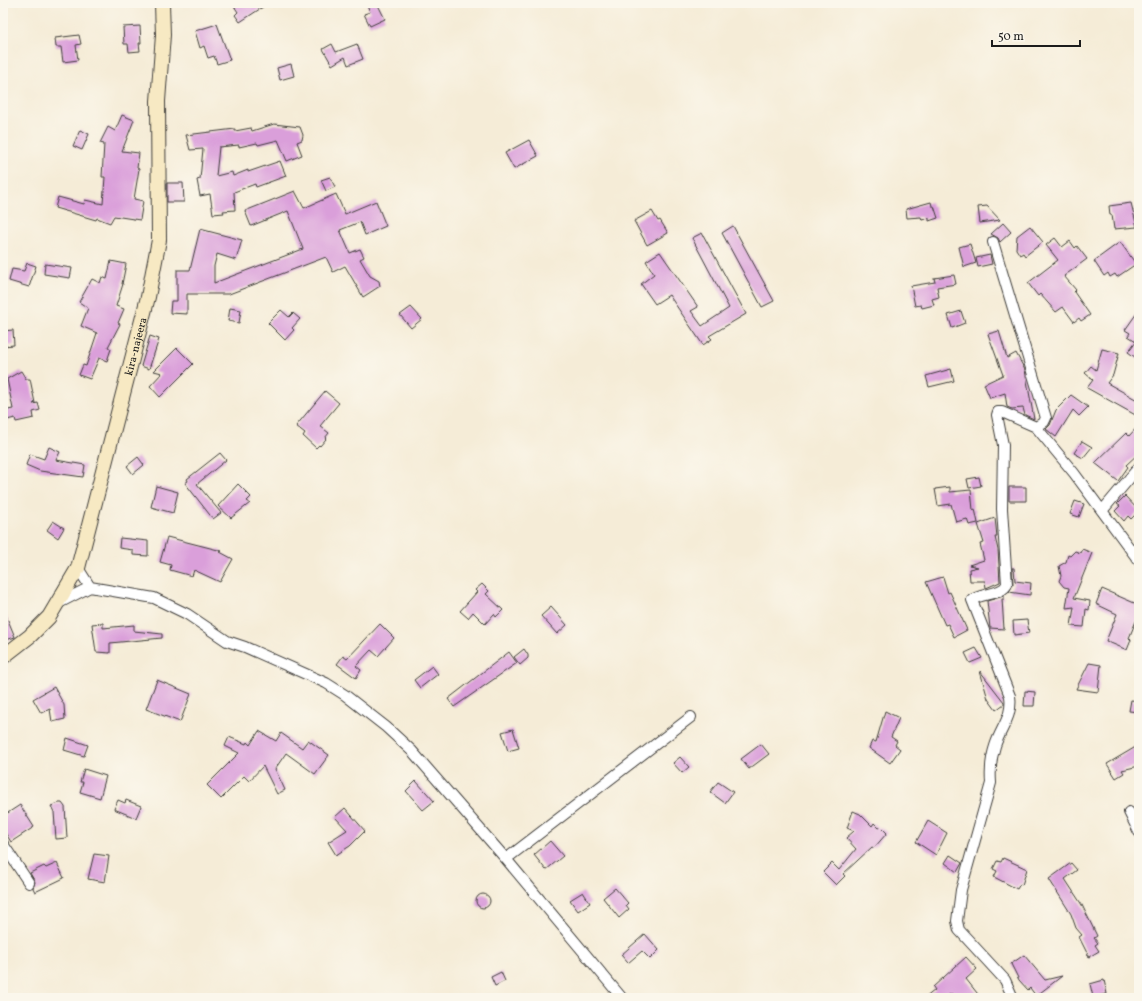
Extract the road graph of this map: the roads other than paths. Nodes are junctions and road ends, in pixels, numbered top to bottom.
1 (162, 3) edge
2 (992, 242) dead end
3 (1036, 427) junction
4 (1139, 467) edge
5 (1102, 512) junction
6 (1139, 561) edge
7 (78, 568) junction
8 (90, 587) junction
9 (57, 604) junction
10 (3, 657) edge
11 (691, 717) dead end
12 (1129, 812) dead end
13 (1139, 832) edge
14 (3, 844) edge
15 (506, 859) junction
16 (29, 883) dead end
17 (622, 998) edge
18 (1013, 998) edge

1 - 7 street, kira-najeera
2 - 3 street
3 - 5 street
3 - 18 street
4 - 5 street
5 - 6 street
7 - 8 street
7 - 9 street, kira-najeera
8 - 9 street
8 - 15 street
9 - 10 street, kira-najeera
11 - 15 street
12 - 13 street
14 - 16 street
15 - 17 street

